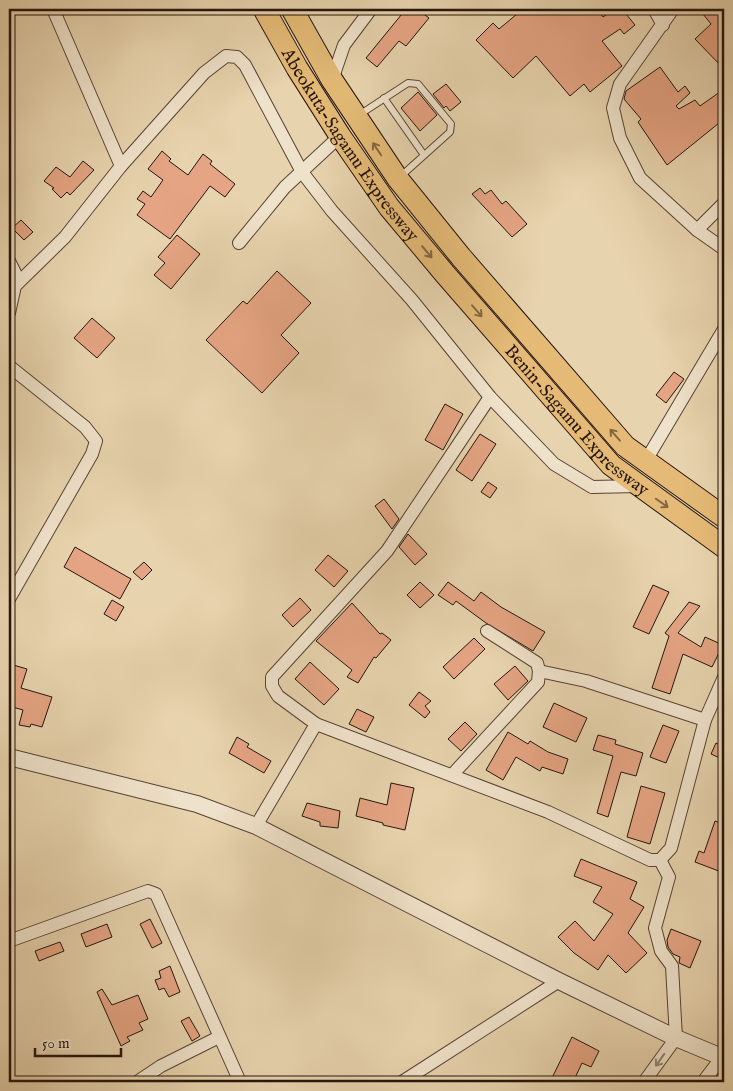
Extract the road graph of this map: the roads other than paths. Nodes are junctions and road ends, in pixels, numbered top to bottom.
1 (53, 9) edge
2 (264, 9) edge
3 (292, 9) edge
4 (371, 9) edge
5 (654, 9) edge
6 (673, 9) edge
7 (663, 24) junction
8 (332, 80) junction
9 (384, 98) junction
10 (356, 117) junction
11 (340, 136) junction
12 (424, 155) junction
13 (121, 166) junction
14 (302, 172) junction
15 (398, 179) junction
16 (724, 203) edge
17 (697, 230) junction
18 (239, 243) dead end
19 (724, 249) edge
20 (460, 257) joint
21 (9, 261) edge
22 (445, 274) joint
23 (20, 281) junction
24 (9, 314) edge
25 (724, 329) edge
26 (9, 366) edge
27 (490, 397) junction
28 (645, 462) junction
29 (639, 486) junction
30 (724, 517) edge
31 (724, 547) edge
32 (9, 599) edge
33 (487, 632) dead end
34 (539, 671) junction
35 (724, 677) edge
36 (705, 720) junction
37 (316, 724) junction
38 (9, 757) edge
39 (452, 775) junction
40 (256, 826) junction
41 (660, 860) junction
42 (9, 941) edge
43 (559, 981) junction
44 (219, 1036) junction
45 (676, 1038) junction
46 (723, 1057) edge
47 (137, 1082) edge
48 (240, 1082) edge
49 (402, 1082) edge
50 (644, 1082) edge
51 (703, 1082) edge

1 - 13 street
2 - 11 highway, Abeokuta-Sagamu Expressway
3 - 8 highway, Abeokuta-Sagamu Expressway
4 - 8 street
5 - 7 street
6 - 7 street
7 - 17 street
8 - 10 highway, Abeokuta-Sagamu Expressway
9 - 10 lane
9 - 12 lane
9 - 12 lane
15 -> 10 highway, Abeokuta-Sagamu Expressway
11 - 14 street
11 -> 22 highway, Abeokuta-Sagamu Expressway
12 - 15 lane
13 - 14 street
13 - 23 street
14 - 18 street
14 - 27 street
15 - 20 highway, Abeokuta-Sagamu Expressway
16 - 17 street
17 - 19 street
28 -> 20 highway, Benin-Sagamu Expressway
21 - 23 street
22 -> 29 highway, Benin-Sagamu Expressway
23 - 24 street
25 - 28 street
26 - 32 street
27 - 29 street
27 - 37 street
28 - 30 highway, Benin-Sagamu Expressway
29 -> 31 highway, Benin-Sagamu Expressway
33 - 34 street
34 - 36 street
34 - 39 street
35 - 36 street
36 - 41 street
37 - 39 street
37 - 40 street
38 - 40 street
39 - 41 street
40 - 43 street
41 - 45 street
42 - 44 street
43 - 45 street
43 - 49 street
44 - 47 street
44 - 48 street
45 - 46 street
45 -> 50 street
46 - 51 street

